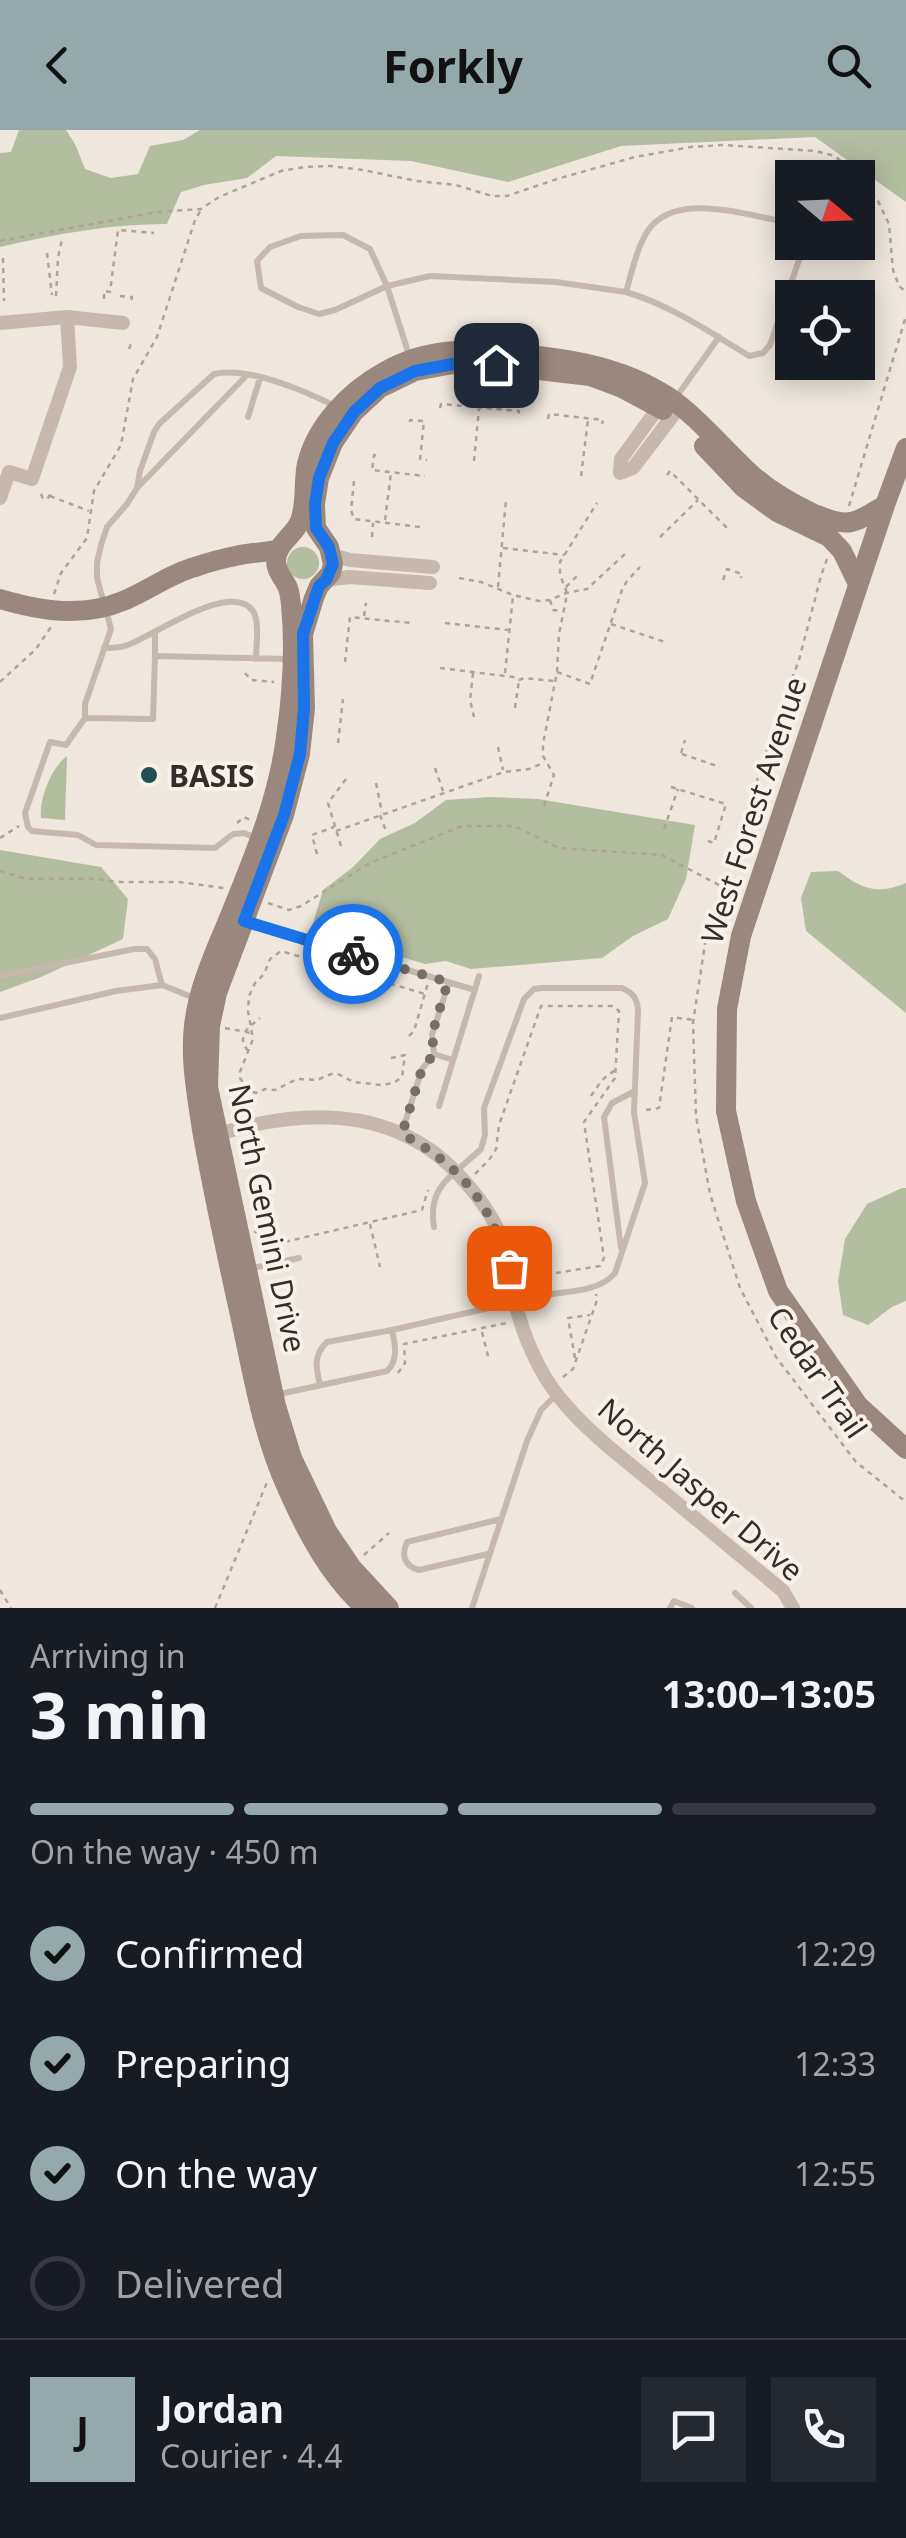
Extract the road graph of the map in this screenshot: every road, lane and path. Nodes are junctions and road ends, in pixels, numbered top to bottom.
1 (201, 208) junction
2 (775, 219) edge
3 (154, 233) dead end
4 (62, 239) dead end
5 (0, 240) edge
6 (47, 253) dead end
7 (2, 258) dead end
8 (799, 260) edge
9 (388, 286) junction
10 (626, 292) junction
11 (906, 292) edge
12 (120, 296) dead end
13 (104, 299) dead end
14 (4, 301) dead end
15 (131, 302) dead end
16 (906, 316) edge
17 (67, 317) junction
18 (0, 323) edge
19 (123, 323) dead end
20 (719, 337) junction
21 (131, 344) dead end
22 (129, 349) dead end
23 (413, 366) junction
24 (247, 375) junction
25 (260, 378) junction
26 (670, 406) junction
27 (339, 408) junction
28 (440, 408) dead end
29 (480, 408) junction
30 (248, 416) dead end
31 (518, 416) dead end
32 (588, 418) junction
33 (548, 420) dead end
34 (410, 422) dead end
35 (602, 424) dead end
36 (906, 448) edge
37 (376, 455) dead end
38 (427, 458) dead end
39 (474, 462) dead end
40 (4, 471) edge
41 (391, 472) junction
42 (667, 474) dead end
43 (426, 476) dead end
44 (581, 476) dead end
45 (354, 481) dead end
46 (137, 488) junction
47 (48, 490) dead end
48 (40, 494) dead end
49 (50, 496) junction
50 (0, 498) edge
51 (506, 500) dead end
52 (698, 500) junction
53 (598, 503) dead end
54 (884, 505) junction
55 (91, 511) junction
56 (848, 512) dead end
57 (374, 522) junction
58 (385, 523) junction
59 (420, 526) dead end
60 (723, 530) dead end
61 (372, 537) dead end
62 (660, 537) dead end
63 (285, 543) junction
64 (328, 548) junction
65 (502, 548) junction
66 (831, 552) dead end
67 (626, 553) dead end
68 (564, 554) junction
69 (220, 561) junction
70 (432, 566) dead end
71 (640, 567) dead end
72 (578, 574) dead end
73 (458, 578) dead end
74 (741, 578) dead end
75 (284, 580) junction
76 (723, 580) dead end
77 (322, 583) junction
78 (430, 584) dead end
79 (858, 584) junction
80 (498, 588) junction
81 (566, 590) junction
82 (514, 595) junction
83 (54, 598) dead end
84 (0, 599) edge
85 (550, 600) junction
86 (366, 603) dead end
87 (106, 606) junction
88 (564, 611) junction
89 (364, 618) junction
90 (410, 623) dead end
91 (445, 623) dead end
92 (610, 624) junction
93 (52, 626) dead end
94 (509, 630) junction
95 (155, 632) junction
96 (665, 642) dead end
97 (104, 648) junction
98 (155, 656) junction
99 (256, 659) junction
100 (291, 660) junction
101 (346, 662) dead end
102 (440, 668) dead end
103 (473, 672) junction
104 (557, 672) junction
105 (245, 673) dead end
106 (504, 676) junction
107 (518, 680) junction
108 (0, 682) edge
109 (280, 682) dead end
110 (556, 682) junction
111 (343, 699) dead end
112 (515, 708) dead end
113 (84, 718) junction
114 (474, 718) dead end
115 (685, 740) dead end
116 (338, 743) dead end
117 (498, 747) dead end
118 (546, 762) junction
119 (720, 766) dead end
120 (435, 768) dead end
121 (504, 772) junction
122 (346, 779) dead end
123 (376, 783) dead end
124 (671, 787) dead end
125 (678, 789) junction
126 (444, 793) junction
127 (544, 806) dead end
128 (381, 815) junction
129 (236, 824) dead end
130 (336, 829) junction
131 (664, 829) dead end
132 (258, 831) junction
133 (386, 831) dead end
134 (10, 832) dead end
135 (0, 838) edge
136 (708, 841) dead end
137 (341, 846) dead end
138 (317, 854) dead end
139 (0, 871) edge
140 (722, 886) junction
141 (231, 890) dead end
142 (262, 901) dead end
143 (244, 921) junction
144 (0, 976) edge
145 (480, 976) dead end
146 (430, 977) junction
147 (448, 982) junction
148 (162, 985) junction
149 (475, 990) junction
150 (425, 994) junction
151 (198, 1000) junction
152 (0, 1018) edge
153 (260, 1018) dead end
154 (694, 1020) junction
155 (252, 1025) junction
156 (218, 1028) dead end
157 (244, 1032) junction
158 (253, 1034) junction
159 (409, 1036) dead end
160 (248, 1052) junction
161 (434, 1054) junction
162 (391, 1058) dead end
163 (453, 1060) junction
164 (404, 1062) junction
165 (608, 1063) dead end
166 (413, 1065) dead end
167 (616, 1068) junction
168 (634, 1091) junction
169 (591, 1096) dead end
170 (599, 1101) junction
171 (439, 1106) dead end
172 (609, 1108) junction
173 (634, 1112) junction
174 (402, 1134) junction
175 (210, 1136) junction
176 (456, 1172) junction
177 (475, 1174) dead end
178 (432, 1184) dead end
179 (370, 1222) junction
180 (247, 1226) dead end
181 (434, 1227) dead end
182 (622, 1252) junction
183 (299, 1258) dead end
184 (380, 1267) dead end
185 (246, 1269) junction
186 (523, 1278) dead end
187 (595, 1286) junction
188 (514, 1302) junction
189 (592, 1314) junction
190 (482, 1329) dead end
191 (392, 1330) junction
192 (488, 1360) dead end
193 (576, 1362) junction
194 (562, 1378) dead end
195 (320, 1385) junction
196 (557, 1394) junction
197 (274, 1395) junction
198 (906, 1449) edge
199 (271, 1477) dead end
200 (906, 1502) edge
201 (501, 1519) junction
202 (389, 1533) dead end
203 (489, 1554) junction
204 (359, 1560) dead end
205 (0, 1590) edge
206 (735, 1593) dead end
207 (11, 1608) edge
208 (215, 1608) edge
209 (365, 1608) edge
210 (389, 1608) edge
211 (472, 1608) edge
212 (670, 1608) edge
213 (692, 1608) edge
214 (751, 1608) edge
215 (793, 1608) edge

1 - 5 path
1 - 11 path
1 - 55 path
2 - 10 lane
3 - 13 path
4 - 6 path
7 - 14 path
8 - 20 lane
9 - 9 lane
9 - 10 lane
9 - 23 lane
10 - 20 lane
12 - 15 path
16 - 56 path
17 - 18 street
17 - 19 street
17 - 40 street
20 - 26 lane
21 - 22 path
23 - 26 street, North Gemini Drive
23 - 27 street, North Gemini Drive
23 - 64 street, North Gemini Drive
24 - 25 lane
24 - 46 lane
24 - 46 lane
25 - 27 lane
25 - 30 lane
26 - 54 street, North Gemini Drive
26 - 79 street, North Gemini Drive
27 - 63 street, North Gemini Drive
28 - 29 path
29 - 31 path
29 - 39 path
32 - 33 path
32 - 35 path
32 - 44 path
34 - 38 path
36 - 54 street, West Forest Avenue
37 - 41 path
40 - 50 street
41 - 43 path
41 - 58 path
42 - 52 path
45 - 57 path
46 - 87 lane
47 - 49 path
48 - 49 path
49 - 55 path
51 - 65 path
52 - 60 path
52 - 62 path
53 - 68 path
54 - 79 street, West Forest Avenue
55 - 83 path
57 - 58 path
57 - 61 path
58 - 59 path
63 - 64 street
63 - 69 street
63 - 75 street, North Gemini Drive
64 - 70 street
64 - 77 street, North Gemini Drive
65 - 68 path
65 - 80 path
66 - 140 path, Cedar Trail
67 - 81 path
68 - 81 path
69 - 75 street
69 - 87 street
71 - 92 path
72 - 81 path
73 - 80 path
74 - 76 path
75 - 77 street
75 - 100 street, North Gemini Drive
77 - 78 street
77 - 143 street, North Gemini Drive
79 - 198 street, West Forest Avenue
80 - 82 path
81 - 85 path
81 - 88 path
82 - 85 path
82 - 94 path
84 - 87 street
85 - 88 path
86 - 89 path
87 - 97 lane
88 - 104 path
89 - 90 path
89 - 101 path
91 - 94 path
92 - 96 path
92 - 104 path
93 - 108 path
94 - 106 path
95 - 97 lane
95 - 98 lane
95 - 99 lane
97 - 113 lane
98 - 99 lane
98 - 113 lane
99 - 100 lane
100 - 132 street, North Gemini Drive
102 - 103 path
103 - 106 path
103 - 114 path
104 - 110 path
105 - 109 path
106 - 107 path
107 - 110 path
107 - 112 path
110 - 118 path
111 - 116 path
113 - 132 lane
115 - 119 path
117 - 121 path
118 - 121 path
118 - 127 path
120 - 126 path
121 - 126 path
122 - 130 path
123 - 128 path
124 - 125 path
125 - 131 path
125 - 136 path
126 - 128 path
128 - 130 path
128 - 133 path
129 - 132 path
130 - 137 path
130 - 138 path
132 - 151 street, North Gemini Drive
134 - 135 path
139 - 141 path
140 - 142 path
140 - 154 path, Cedar Trail
143 - 146 lane
143 - 175 street, North Gemini Drive
144 - 148 lane
145 - 149 lane
146 - 147 lane
146 - 150 path
147 - 149 lane
147 - 161 lane
148 - 151 lane
148 - 152 lane
149 - 163 lane
150 - 155 path
150 - 159 path
151 - 175 street, North Gemini Drive
153 - 155 path
154 - 173 path
154 - 200 path, Cedar Trail
155 - 157 path
155 - 158 path
156 - 157 path
157 - 158 path
157 - 160 path
158 - 160 path
160 - 164 path
161 - 163 lane
161 - 174 lane
162 - 164 path
163 - 171 lane
164 - 166 path
165 - 167 path
167 - 169 path
167 - 170 path
167 - 177 path
168 - 172 lane
168 - 173 lane
168 - 176 lane
170 - 172 path
170 - 186 path
172 - 182 lane
173 - 182 lane
174 - 175 street, North Jasper Drive
174 - 176 street, North Jasper Drive
175 - 185 street, North Gemini Drive
175 - 209 street, North Gemini Drive
176 - 181 lane
176 - 188 street, North Jasper Drive
178 - 179 path
179 - 180 path
179 - 184 path
182 - 187 lane
183 - 185 lane
185 - 197 street, North Gemini Drive
187 - 188 lane
187 - 189 path
188 - 191 lane
188 - 196 street, North Jasper Drive
189 - 193 path
189 - 193 path
190 - 192 path
191 - 195 lane
191 - 195 lane
193 - 194 path
195 - 197 lane
196 - 201 lane
196 - 215 street, North Jasper Drive
197 - 210 street, North Gemini Drive
199 - 208 path
201 - 203 lane
201 - 203 lane
202 - 204 path
203 - 211 lane
205 - 207 path
206 - 214 lane
212 - 213 lane

